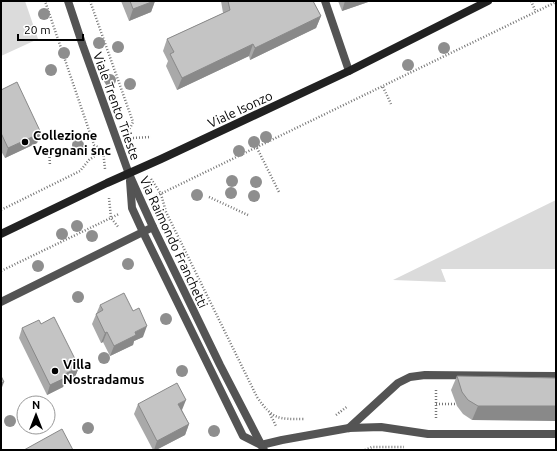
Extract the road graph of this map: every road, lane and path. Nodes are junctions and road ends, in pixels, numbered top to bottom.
1 (45, 1) edge
2 (68, 1) edge
3 (90, 1) edge
4 (325, 1) edge
5 (474, 1) edge
6 (488, 1) edge
7 (531, 1) edge
8 (556, 2) edge
9 (466, 12) junction
10 (536, 12) junction
11 (349, 71) junction
12 (383, 87) dead end
13 (391, 104) dead end
14 (128, 133) dead end
15 (151, 137) dead end
16 (132, 138) dead end
17 (49, 148) dead end
18 (257, 148) dead end
19 (50, 166) dead end
20 (144, 167) junction
21 (129, 174) junction
22 (279, 192) dead end
23 (160, 194) junction
24 (209, 197) dead end
25 (142, 203) junction
26 (132, 208) junction
27 (1, 210) edge
28 (248, 215) dead end
29 (152, 227) junction
30 (142, 232) junction
31 (1, 234) edge
32 (1, 271) edge
33 (1, 302) edge
34 (435, 375) junction
35 (556, 376) edge
36 (354, 402) dead end
37 (436, 404) junction
38 (459, 404) dead end
39 (335, 416) dead end
40 (310, 419) dead end
41 (349, 428) junction
42 (436, 434) junction
43 (556, 434) edge
44 (262, 448) edge
45 (253, 450) edge

1 - 27 path
2 - 21 street, Viale Trento Trieste
3 - 14 path
4 - 11 street
5 - 9 main road
6 - 9 main road, Viale Isonzo
7 - 10 path
8 - 10 path
9 - 11 main road, Viale Isonzo
10 - 23 path
11 - 20 main road, Viale Isonzo
12 - 13 path
15 - 16 path
17 - 19 path
18 - 22 path
20 - 21 main road, Viale Isonzo
20 - 23 path
21 - 25 street, Via Raimondo Franchetti
21 - 26 street, Via Raimondo Franchetti
21 - 31 main road, Viale Isonzo
23 - 25 path
23 - 40 path
24 - 28 path
25 - 29 street, Via Raimondo Franchetti
26 - 30 street, Via Raimondo Franchetti
26 - 32 path
29 - 30 street
29 - 44 street, Via Raimondo Franchetti
30 - 33 street
30 - 44 street, Via Raimondo Franchetti
34 - 35 street
34 - 37 path
34 - 41 street
36 - 39 path
37 - 38 path
37 - 42 path
41 - 42 street
41 - 44 street
42 - 43 street
44 - 45 street

